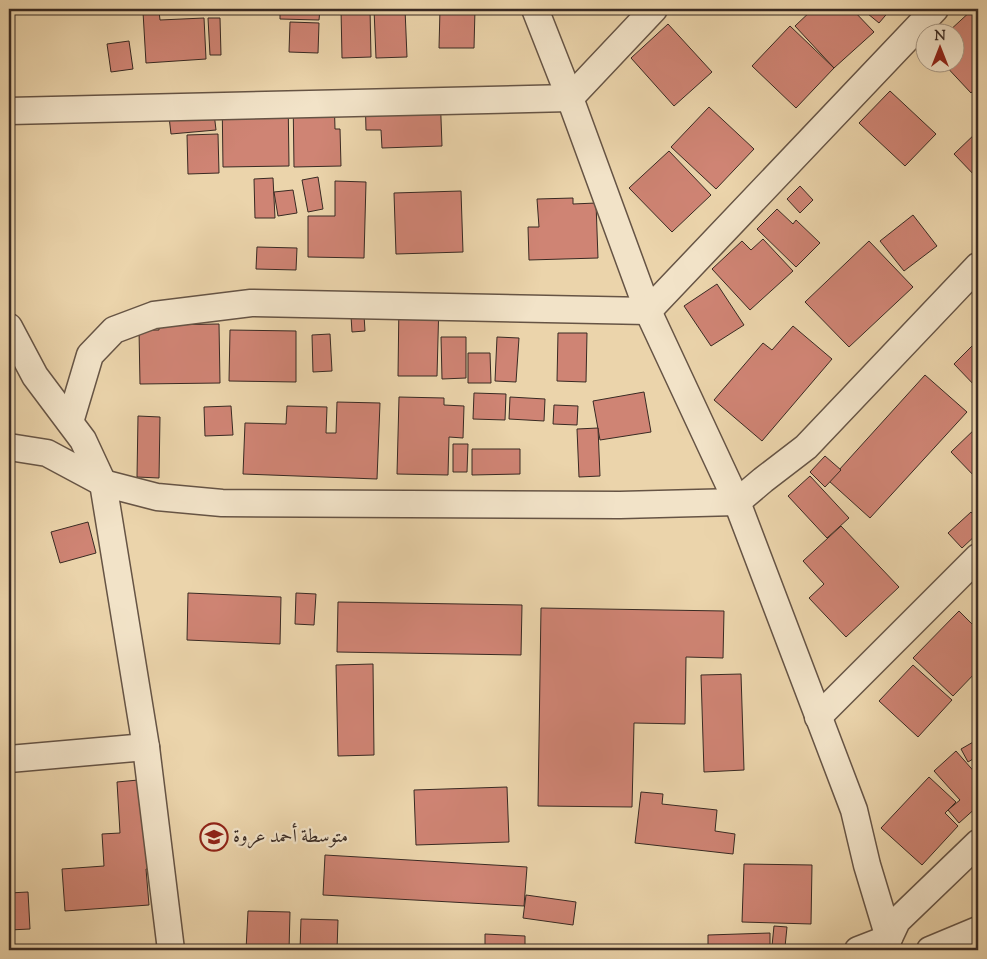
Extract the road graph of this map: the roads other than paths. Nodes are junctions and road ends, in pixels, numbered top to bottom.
1 (535, 9) edge
2 (654, 9) edge
3 (935, 9) edge
4 (570, 98) junction
5 (9, 111) edge
6 (978, 266) edge
7 (648, 311) junction
8 (9, 327) edge
9 (70, 422) junction
10 (9, 447) edge
11 (103, 483) junction
12 (737, 502) junction
13 (978, 557) edge
14 (818, 717) junction
15 (146, 747) junction
16 (9, 759) edge
17 (978, 843) edge
18 (978, 930) edge
19 (890, 938) junction
20 (171, 950) edge
21 (858, 950) edge
22 (930, 950) edge

1 - 4 street
2 - 4 street
3 - 7 street
4 - 5 street
4 - 7 street
6 - 12 street
7 - 9 street
7 - 12 street
8 - 9 street
9 - 11 street
10 - 11 street
11 - 12 street
11 - 15 street
12 - 14 street
13 - 14 street
14 - 19 street
15 - 16 street
15 - 20 street
17 - 19 street
18 - 22 street
19 - 21 street

